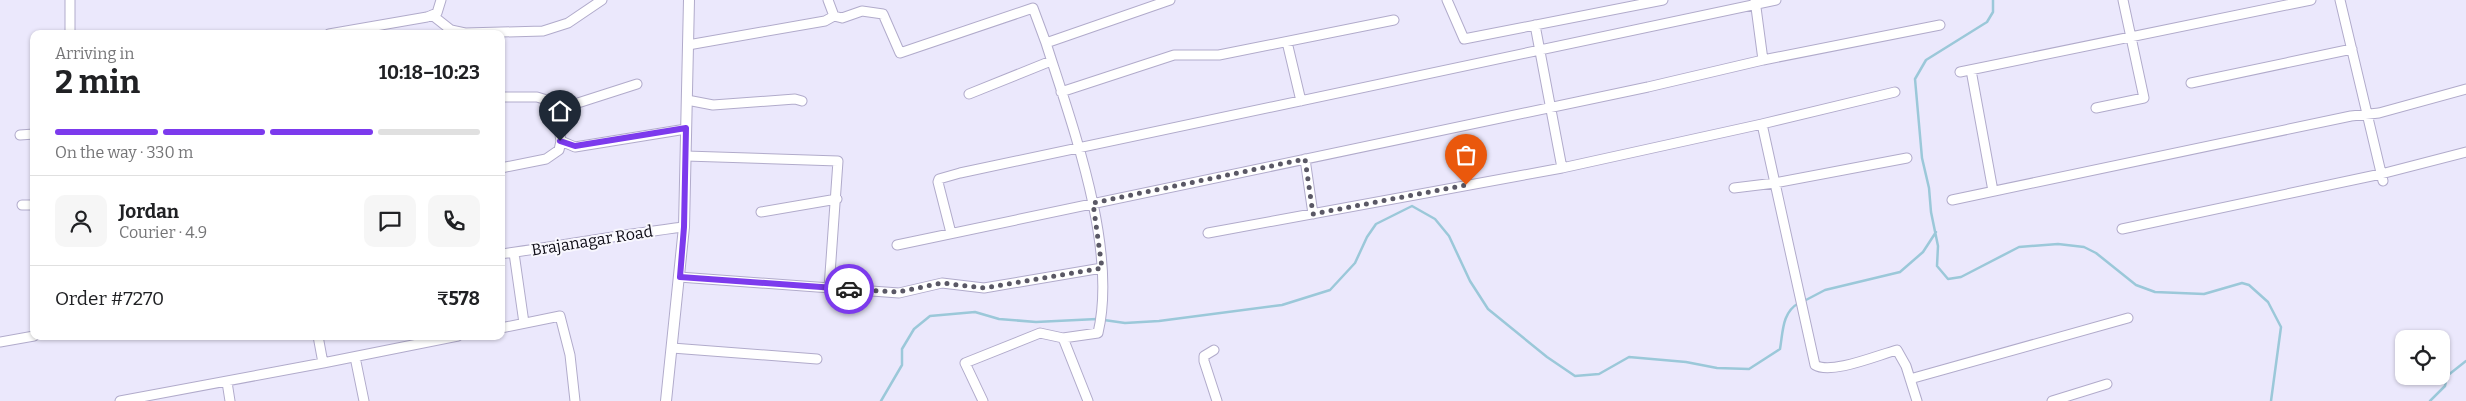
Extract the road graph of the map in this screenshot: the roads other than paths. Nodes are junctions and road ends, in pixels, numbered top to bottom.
1 (70, 0) edge
2 (441, 0) edge
3 (602, 0) edge
4 (689, 0) edge
5 (828, 0) edge
6 (1170, 0) edge
7 (1447, 0) edge
8 (1663, 0) edge
9 (1776, 0) edge
10 (2123, 0) edge
11 (2311, 0) edge
12 (2340, 0) edge
13 (1756, 2) edge
14 (1030, 4) edge
15 (432, 15) junction
16 (834, 16) junction
17 (1394, 20) dead end
18 (1940, 25) dead end
19 (1535, 26) junction
20 (70, 30) edge
21 (351, 30) edge
22 (451, 30) edge
23 (505, 32) edge
24 (2131, 37) junction
25 (1286, 42) junction
26 (1046, 43) junction
27 (688, 45) junction
28 (2352, 49) junction
29 (1540, 50) junction
30 (1763, 60) junction
31 (1051, 61) junction
32 (1971, 70) junction
33 (1960, 72) dead end
34 (2191, 83) dead end
35 (637, 84) dead end
36 (2466, 89) edge
37 (1061, 92) junction
38 (1895, 92) dead end
39 (968, 94) dead end
40 (505, 97) edge
41 (687, 100) junction
42 (802, 100) dead end
43 (1301, 101) junction
44 (1551, 108) junction
45 (2096, 108) dead end
46 (556, 110) junction
47 (2367, 116) junction
48 (1762, 124) junction
49 (686, 128) junction
50 (30, 134) edge
51 (20, 135) dead end
52 (560, 141) junction
53 (1078, 148) junction
54 (2466, 152) edge
55 (686, 156) junction
56 (1907, 158) dead end
57 (1305, 159) junction
58 (505, 167) edge
59 (1562, 168) junction
60 (2382, 178) junction
61 (1775, 183) junction
62 (1734, 188) dead end
63 (1993, 191) junction
64 (837, 199) junction
65 (1952, 200) dead end
66 (1093, 203) junction
67 (22, 205) dead end
68 (30, 205) edge
69 (761, 212) dead end
70 (1313, 214) junction
71 (684, 227) junction
72 (2122, 229) dead end
73 (951, 233) junction
74 (1208, 233) dead end
75 (896, 245) dead end
76 (514, 253) junction
77 (505, 254) edge
78 (1102, 268) junction
79 (680, 277) junction
80 (829, 288) junction
81 (2128, 318) dead end
82 (524, 323) junction
83 (505, 327) edge
84 (30, 337) edge
85 (1063, 338) junction
86 (319, 340) edge
87 (438, 340) edge
88 (0, 342) edge
89 (672, 348) junction
90 (1214, 350) dead end
91 (355, 357) junction
92 (817, 359) dead end
93 (323, 363) junction
94 (1910, 379) junction
95 (227, 382) junction
96 (2107, 384) dead end
97 (120, 401) edge
98 (230, 401) edge
99 (364, 401) edge
100 (576, 401) edge
101 (666, 401) edge
102 (982, 401) edge
103 (1088, 401) edge
104 (1217, 401) edge
105 (1916, 401) edge
106 (2052, 401) edge

1 - 20 street
2 - 15 street
3 - 23 street
4 - 27 street
5 - 16 street
6 - 26 street
7 - 19 street
8 - 19 street
9 - 13 street
10 - 24 street
11 - 24 street
12 - 28 street
13 - 29 street
13 - 30 street
14 - 16 street
14 - 26 street
15 - 21 street
15 - 22 street
16 - 27 street
17 - 25 street
18 - 30 street
19 - 29 street
24 - 32 street
24 - 45 street
25 - 37 street
25 - 43 street
26 - 31 street
27 - 41 street
28 - 34 street
28 - 47 street
29 - 43 street
29 - 44 street
30 - 44 street
31 - 37 street
31 - 39 street
32 - 33 street
32 - 63 street
35 - 46 street
36 - 47 street
37 - 53 street
38 - 48 street
40 - 46 street
41 - 42 street
41 - 49 street
43 - 53 street
44 - 57 street
44 - 59 street
46 - 52 street
47 - 60 street
47 - 63 street
48 - 59 street
48 - 61 street
49 - 52 street
49 - 55 street
50 - 51 street
52 - 58 street
53 - 66 street
53 - 73 street
54 - 60 street
55 - 64 street
55 - 71 street
56 - 61 street
57 - 66 street
57 - 70 street
59 - 70 street
60 - 72 street
61 - 62 street
61 - 94 street
63 - 65 street
64 - 69 street
64 - 80 street
66 - 73 street
66 - 78 street
67 - 68 street
70 - 74 street
71 - 76 street, Brajanagar Road
71 - 79 street
73 - 75 street
76 - 77 street, Brajanagar Road
76 - 82 street
78 - 80 street
78 - 85 street
79 - 80 street
79 - 89 street
81 - 94 street
82 - 83 street
82 - 100 street
84 - 88 street
85 - 102 street
85 - 103 street
86 - 93 street
87 - 91 street
89 - 92 street
89 - 101 street
90 - 104 street
91 - 93 street
91 - 99 street
93 - 95 street
94 - 105 street
95 - 97 street
95 - 98 street
96 - 106 street

